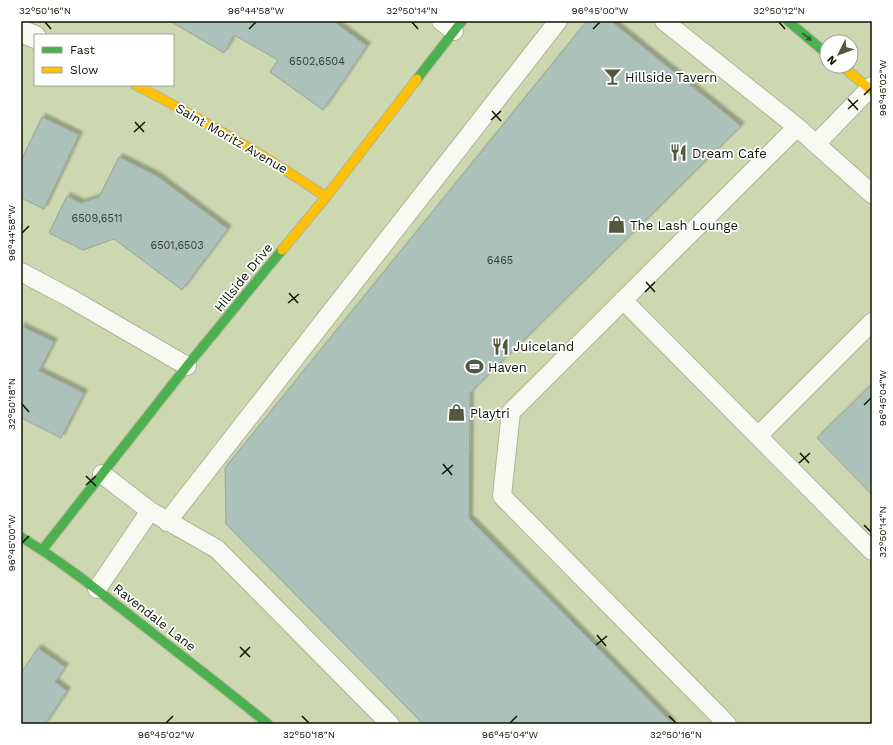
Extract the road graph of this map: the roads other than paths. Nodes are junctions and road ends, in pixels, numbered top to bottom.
1 (558, 21) edge
2 (664, 21) edge
3 (788, 21) edge
4 (452, 24) edge
5 (21, 31) edge
6 (34, 37) edge
7 (819, 47) edge
8 (852, 74) edge
9 (138, 86) edge
10 (871, 89) edge
11 (798, 127) junction
12 (817, 144) junction
13 (872, 194) edge
14 (326, 196) junction
15 (21, 272) edge
16 (623, 300) junction
17 (872, 322) edge
18 (187, 366) junction
19 (758, 436) junction
20 (102, 474) junction
21 (150, 511) junction
22 (167, 522) junction
23 (21, 537) edge
24 (42, 549) junction
25 (872, 551) edge
26 (96, 589) junction
27 (268, 724) edge
28 (390, 724) edge
29 (727, 724) edge

1 - 22 lane
2 - 11 lane
3 -> 7 street
4 - 14 street, Hillside Drive
5 - 6 street
8 - 10 street
9 - 14 street, Saint Moritz Avenue
10 - 12 lane
11 - 12 lane
11 - 16 lane
12 - 13 lane
14 - 18 street, Hillside Drive
15 - 18 lane
16 - 19 lane
16 - 29 lane
17 - 19 lane
18 - 20 street, Hillside Drive
19 - 25 lane
20 - 21 lane
20 - 24 street, Hillside Drive
21 - 22 lane
21 - 26 lane
22 - 28 lane
23 - 24 street, Ravendale Lane
24 - 26 street, Ravendale Lane
26 - 27 street, Ravendale Lane

